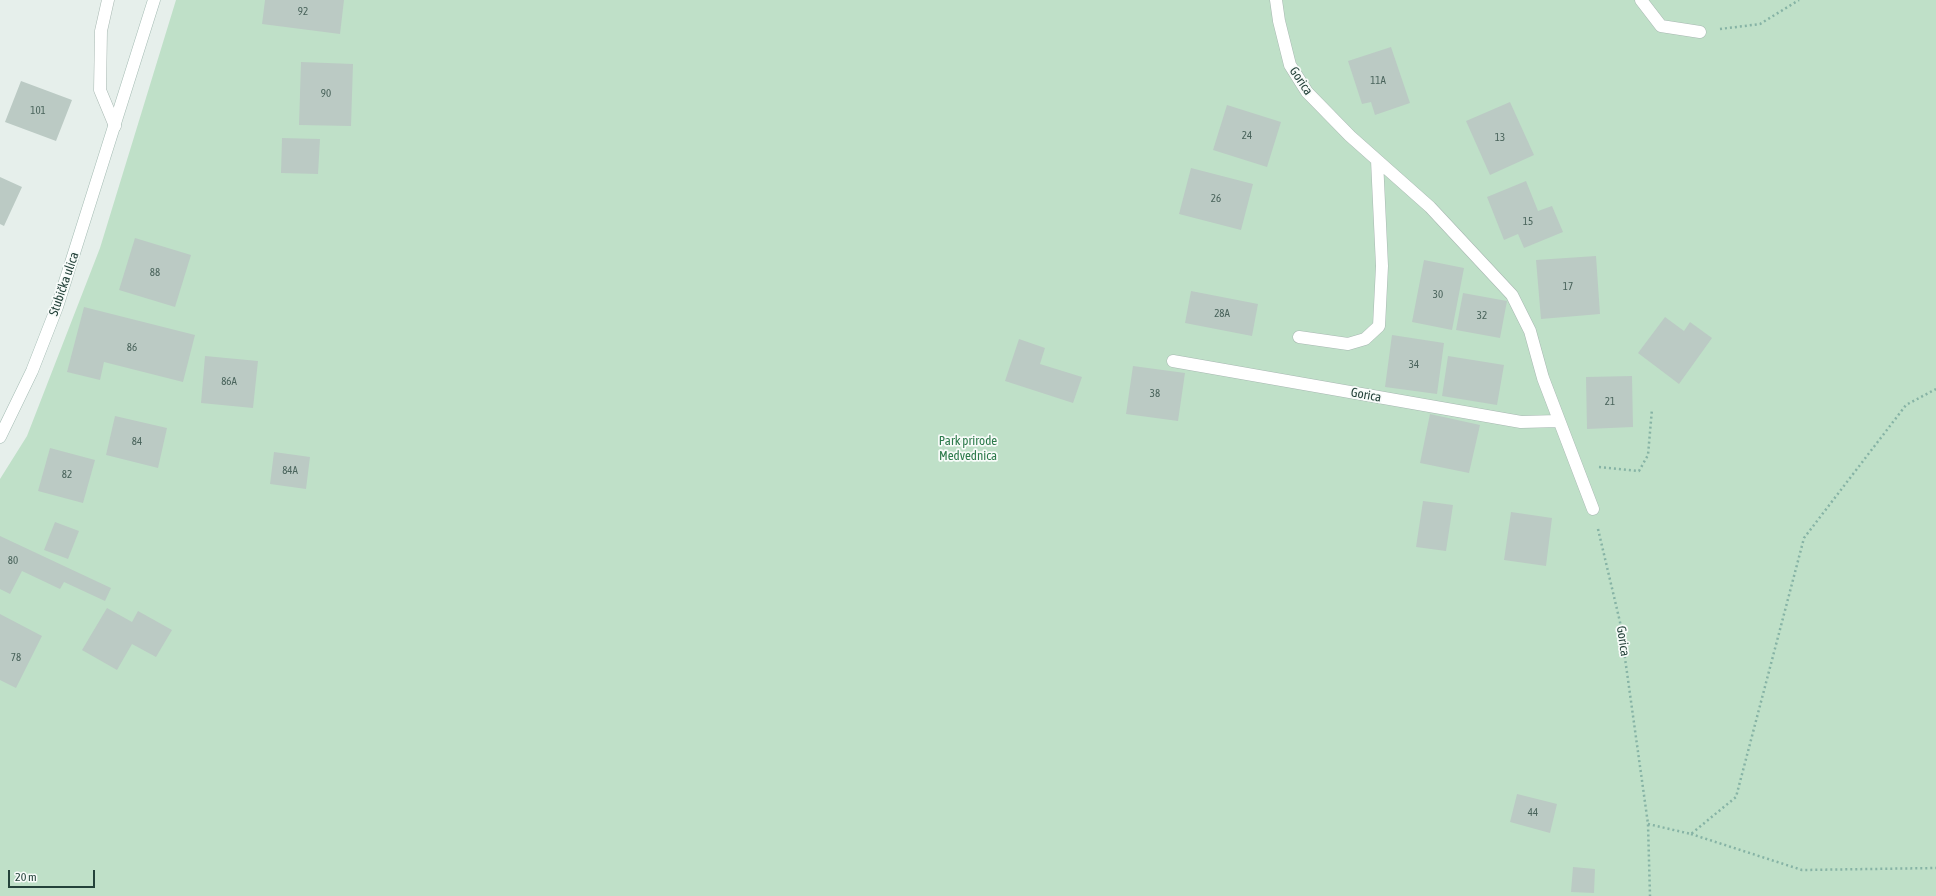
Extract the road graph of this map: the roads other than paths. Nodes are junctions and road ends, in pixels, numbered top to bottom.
1 (108, 0) edge
2 (154, 0) edge
3 (1276, 0) edge
4 (1641, 0) edge
5 (1700, 32) road end
6 (116, 126) junction
7 (1377, 160) junction
8 (1299, 337) dead end
9 (1173, 361) dead end
10 (1558, 421) junction
11 (0, 437) edge
12 (1593, 509) road end

1 - 6 street
2 - 6 street, Stubička ulica
3 - 7 street, Gorica
4 - 5 street
6 - 11 street, Stubička ulica
7 - 8 street
7 - 10 street, Gorica
9 - 10 street, Gorica
10 - 12 street, Gorica

